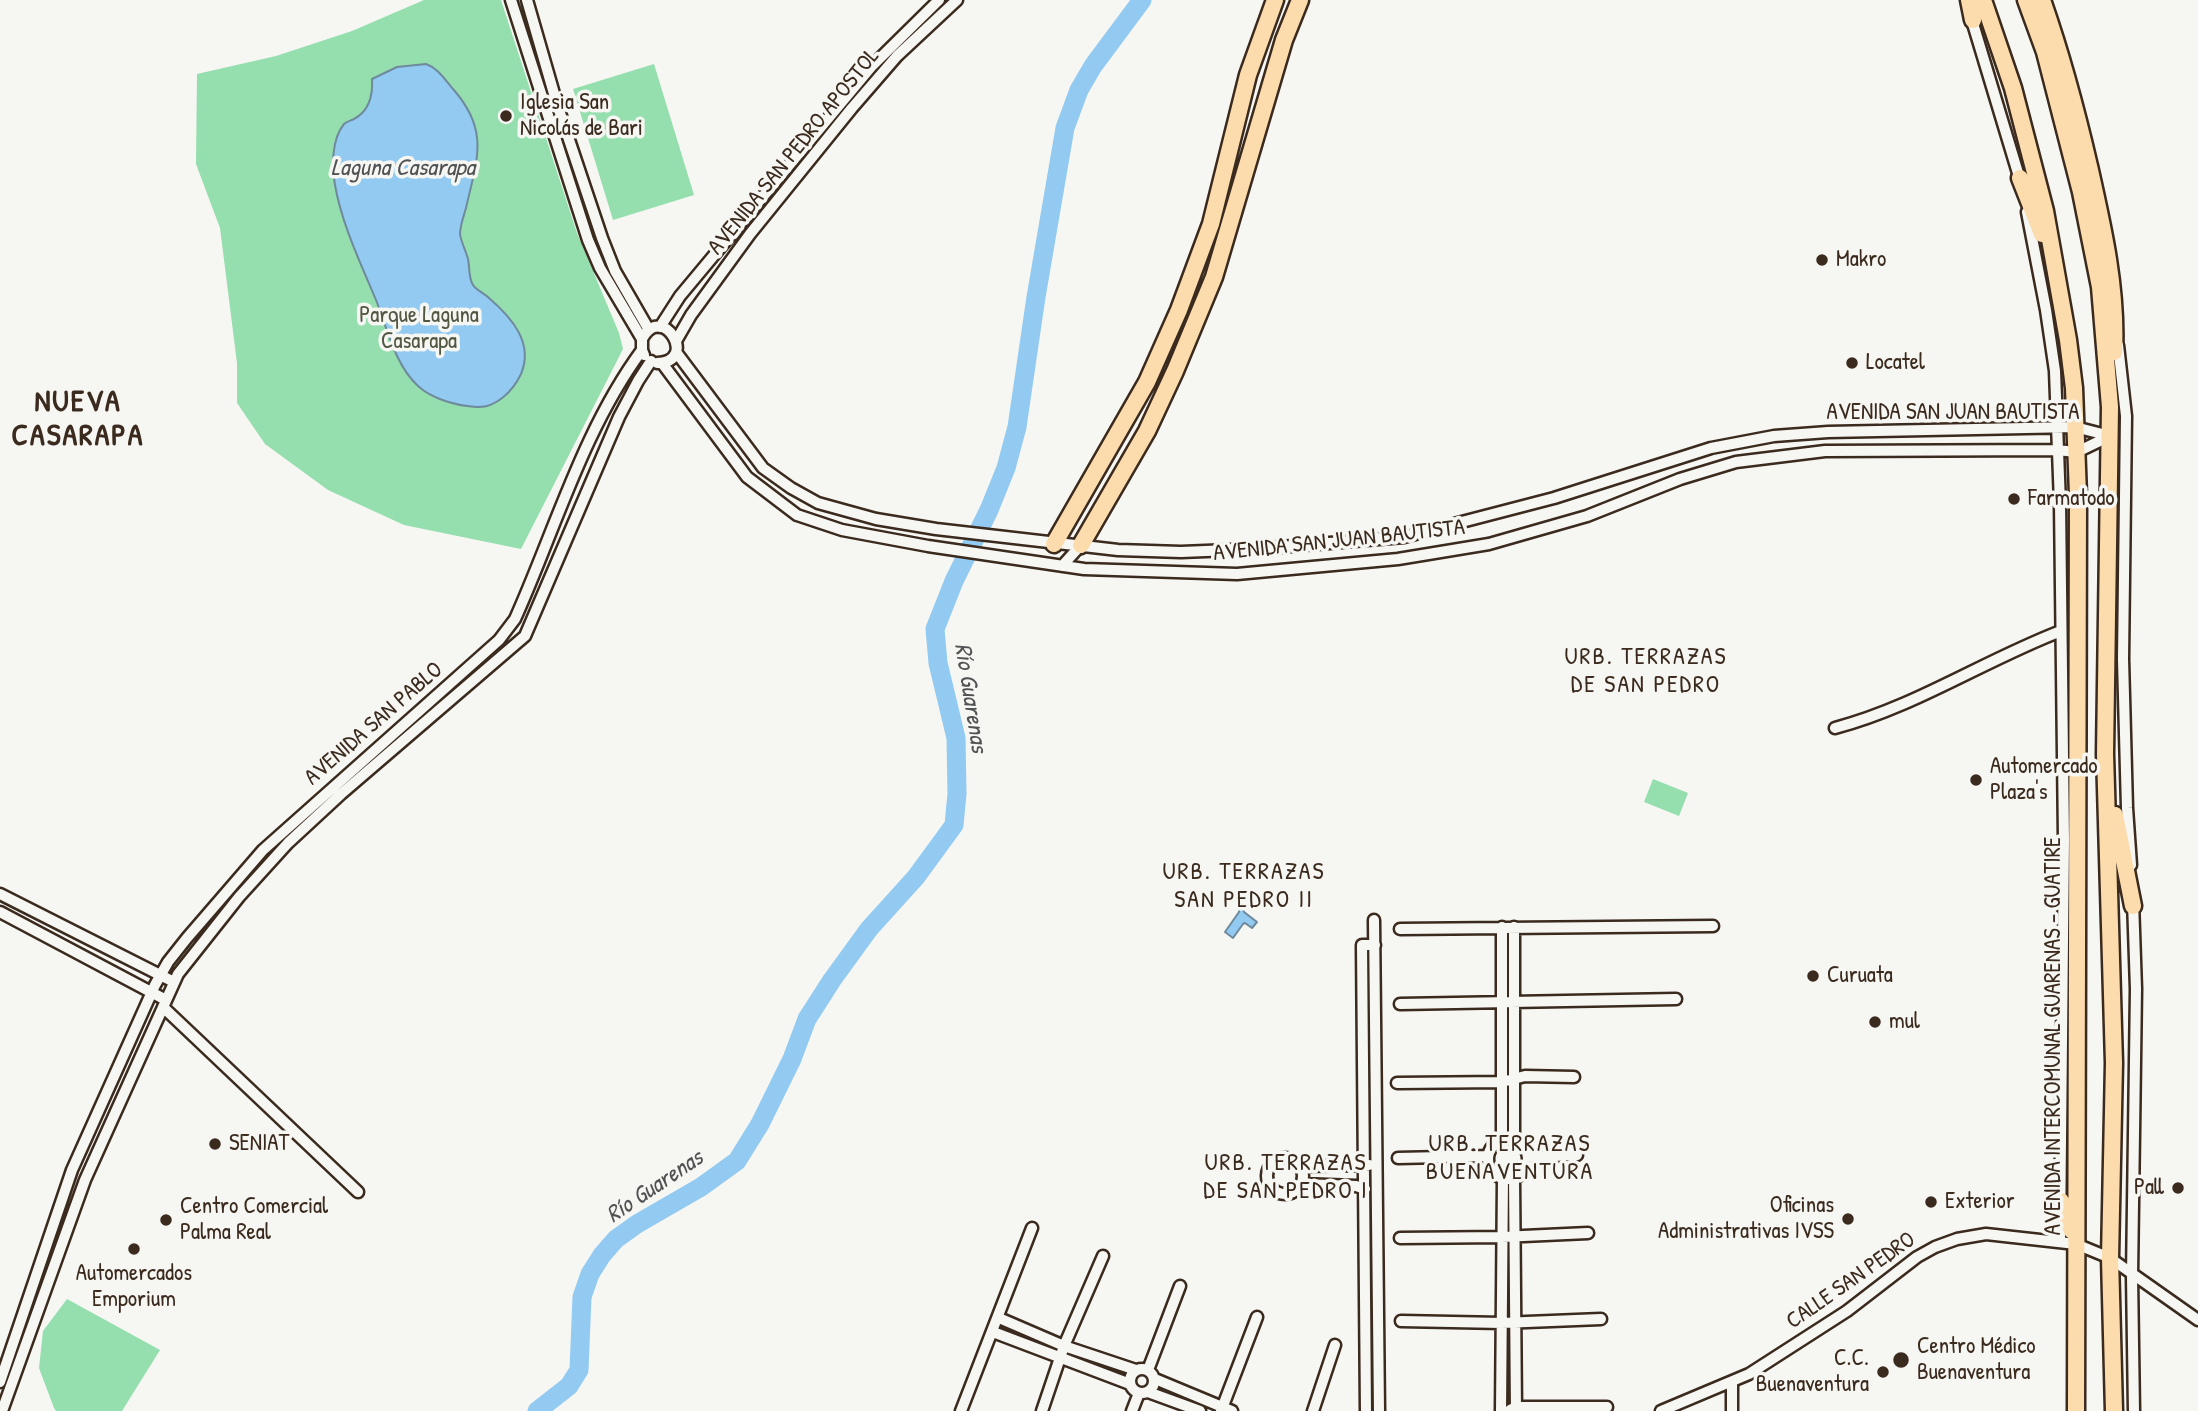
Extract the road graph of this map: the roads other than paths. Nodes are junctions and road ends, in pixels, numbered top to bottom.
1 (511, 0) edge
2 (527, 0) edge
3 (939, 0) edge
4 (957, 0) edge
5 (1275, 0) edge
6 (1300, 0) edge
7 (1967, 0) edge
8 (1983, 0) edge
9 (2026, 0) edge
10 (2042, 0) edge
11 (1973, 20) joint
12 (2020, 178) junction
13 (2057, 273) junction
14 (2115, 320) junction
15 (660, 327) junction
16 (649, 330) junction
17 (642, 345) junction
18 (676, 346) junction
19 (657, 362) junction
20 (2110, 407) junction
21 (2076, 427) junction
22 (2057, 428) junction
23 (2110, 436) junction
24 (2056, 450) junction
25 (2077, 452) junction
26 (1054, 544) junction
27 (1081, 545) junction
28 (1062, 566) junction
29 (2061, 631) junction
30 (499, 640) junction
31 (512, 649) junction
32 (1835, 727) dead end
33 (2105, 754) junction
34 (364, 758) junction
35 (373, 766) junction
36 (253, 863) junction
37 (263, 871) junction
38 (0, 894) edge
39 (2133, 906) junction
40 (0, 912) edge
41 (1374, 920) dead end
42 (1713, 926) dead end
43 (1502, 927) junction
44 (1514, 927) junction
45 (1400, 929) dead end
46 (1375, 945) junction
47 (1363, 963) junction
48 (1376, 964) junction
49 (160, 976) junction
50 (174, 982) junction
51 (152, 992) junction
52 (1676, 999) dead end
53 (1502, 1002) junction
54 (1514, 1002) junction
55 (165, 1003) junction
56 (1400, 1004) dead end
57 (1574, 1077) dead end
58 (1514, 1080) junction
59 (1502, 1082) junction
60 (1397, 1083) dead end
61 (100, 1108) junction
62 (114, 1114) junction
63 (92, 1126) junction
64 (106, 1133) junction
65 (1502, 1139) junction
66 (1514, 1139) junction
67 (1487, 1156) junction
68 (1577, 1156) dead end
69 (1528, 1157) junction
70 (1398, 1158) dead end
71 (1378, 1165) junction
72 (1301, 1168) junction
73 (1365, 1168) junction
74 (1508, 1178) junction
75 (1301, 1184) junction
76 (1365, 1189) junction
77 (358, 1192) dead end
78 (2061, 1201) junction
79 (1032, 1228) dead end
80 (1588, 1233) dead end
81 (1514, 1236) junction
82 (1502, 1237) junction
83 (1400, 1238) dead end
84 (2060, 1240) junction
85 (2076, 1244) junction
86 (1103, 1256) dead end
87 (2110, 1258) junction
88 (2132, 1276) junction
89 (1180, 1286) dead end
90 (1257, 1317) dead end
91 (999, 1318) junction
92 (1601, 1320) dead end
93 (2198, 1320) edge
94 (1401, 1321) dead end
95 (1515, 1322) junction
96 (1502, 1323) junction
97 (993, 1332) junction
98 (1335, 1345) dead end
99 (1065, 1346) junction
100 (1060, 1358) junction
101 (1136, 1370) junction
102 (1148, 1370) junction
103 (2, 1377) edge
104 (15, 1377) junction
105 (1155, 1379) junction
106 (1732, 1382) junction
107 (1130, 1384) junction
108 (1144, 1393) junction
109 (1607, 1406) dead end
110 (1225, 1410) edge
111 (1510, 1410) edge
112 (2, 1411) edge
113 (961, 1411) edge
114 (1042, 1411) edge
115 (1132, 1411) edge
116 (1200, 1411) edge
117 (1313, 1411) edge
118 (1366, 1411) edge
119 (1379, 1411) edge
120 (1661, 1411) edge
121 (1732, 1411) edge
122 (2076, 1411) edge
123 (2114, 1411) edge
124 (2134, 1411) edge

1 - 17 street, AVENIDA SAN JUAN BAUTISTA
2 - 16 street
3 - 15 street, AVENIDA SAN PEDRO APOSTOL
4 - 18 street, AVENIDA SAN PEDRO APOSTOL
5 - 26 highway
6 - 27 highway
7 - 11 highway
8 - 13 highway, AVENIDA INTERCOMUNAL GUARENAS - GUATIRE
9 - 20 highway
10 - 14 highway
11 - 12 street, AVENIDA INTERCOMUNAL GUARENAS - GUATIRE
12 - 13 highway
12 - 22 street, AVENIDA INTERCOMUNAL GUARENAS - GUATIRE
13 - 21 highway, AVENIDA INTERCOMUNAL GUARENAS - GUATIRE
14 - 20 highway
14 - 39 street
15 - 16 street
15 - 18 street, AVENIDA SAN JUAN BAUTISTA
16 - 17 street
17 - 19 street, AVENIDA SAN JUAN BAUTISTA
17 - 30 street, AVENIDA SAN PABLO
18 - 19 street
18 - 26 street, AVENIDA SAN JUAN BAUTISTA
19 - 28 street, AVENIDA SAN JUAN BAUTISTA
19 - 31 street, AVENIDA SAN PABLO
20 - 23 highway
21 - 22 street, AVENIDA SAN JUAN BAUTISTA
21 - 23 street, AVENIDA SAN JUAN BAUTISTA
21 - 25 highway, AVENIDA INTERCOMUNAL GUARENAS - GUATIRE
22 - 24 street, AVENIDA INTERCOMUNAL GUARENAS - GUATIRE
22 - 27 street, AVENIDA SAN JUAN BAUTISTA
23 - 25 street, AVENIDA SAN JUAN BAUTISTA
23 - 33 highway
24 - 25 street, AVENIDA SAN JUAN BAUTISTA
24 - 28 street, AVENIDA SAN JUAN BAUTISTA
24 - 29 street, AVENIDA INTERCOMUNAL GUARENAS - GUATIRE
25 - 85 highway, AVENIDA INTERCOMUNAL GUARENAS - GUATIRE
26 - 27 street, AVENIDA SAN JUAN BAUTISTA
26 - 28 street
27 - 28 street
29 - 32 street
29 - 78 street, AVENIDA INTERCOMUNAL GUARENAS - GUATIRE
30 - 31 street
30 - 34 street, AVENIDA SAN PABLO
31 - 35 street, AVENIDA SAN PABLO
33 - 39 highway
33 - 87 highway
34 - 35 street
34 - 36 street, AVENIDA SAN PABLO
35 - 37 street, AVENIDA SAN PABLO
36 - 37 street
36 - 49 street, AVENIDA SAN PABLO
37 - 50 street, AVENIDA SAN PABLO
38 - 49 street
39 - 88 street
40 - 51 street
41 - 46 street
42 - 44 street
43 - 44 street
43 - 45 street
43 - 53 street
44 - 54 street
46 - 47 street
46 - 48 street
47 - 48 street
47 - 73 street
48 - 71 street
49 - 50 street
49 - 51 street, AVENIDA SAN PABLO
50 - 55 street, AVENIDA SAN PABLO
51 - 55 street
51 - 61 street, AVENIDA SAN PABLO
52 - 54 street
53 - 54 street
53 - 56 street
53 - 59 street
54 - 58 street
55 - 62 street, AVENIDA SAN PABLO
55 - 77 street
57 - 58 street
58 - 59 street
58 - 66 street
59 - 60 street
59 - 65 street
61 - 62 street
61 - 63 street, AVENIDA SAN PABLO
62 - 64 street, AVENIDA SAN PABLO
63 - 64 street
63 - 103 street, AVENIDA SAN PABLO
64 - 104 street, AVENIDA SAN PABLO
65 - 66 street
65 - 67 street
66 - 69 street
67 - 70 street
67 - 74 street
68 - 69 street
69 - 74 street
71 - 73 street
71 - 119 street
72 - 73 street
72 - 75 street
72 - 75 street
73 - 76 street
74 - 81 street
74 - 82 street
75 - 76 street
76 - 118 street
78 - 84 street, AVENIDA INTERCOMUNAL GUARENAS - GUATIRE
78 - 85 highway
79 - 91 street
80 - 81 street
81 - 82 street
81 - 95 street
82 - 83 street
82 - 96 street
84 - 85 street, CALLE SAN PEDRO
84 - 106 street, CALLE SAN PEDRO
85 - 87 street, CALLE SAN PEDRO
85 - 122 highway, AVENIDA INTERCOMUNAL GUARENAS - GUATIRE
86 - 99 street
87 - 88 street, CALLE SAN PEDRO
87 - 123 highway
88 - 93 street, CALLE SAN PEDRO
88 - 124 street
89 - 102 street
90 - 110 street
91 - 97 street
91 - 99 street
92 - 95 street
94 - 96 street
95 - 96 street
95 - 111 street
96 - 111 street
97 - 100 street
97 - 113 street
98 - 117 street
99 - 100 street
99 - 101 street
100 - 107 street
100 - 114 street
101 - 102 street
101 - 107 street
102 - 105 street
103 - 104 street
104 - 112 street, AVENIDA SAN PABLO
105 - 108 street
105 - 110 street
106 - 120 street, CALLE SAN PEDRO
106 - 121 street
107 - 108 street
108 - 115 street
108 - 116 street
109 - 111 street

